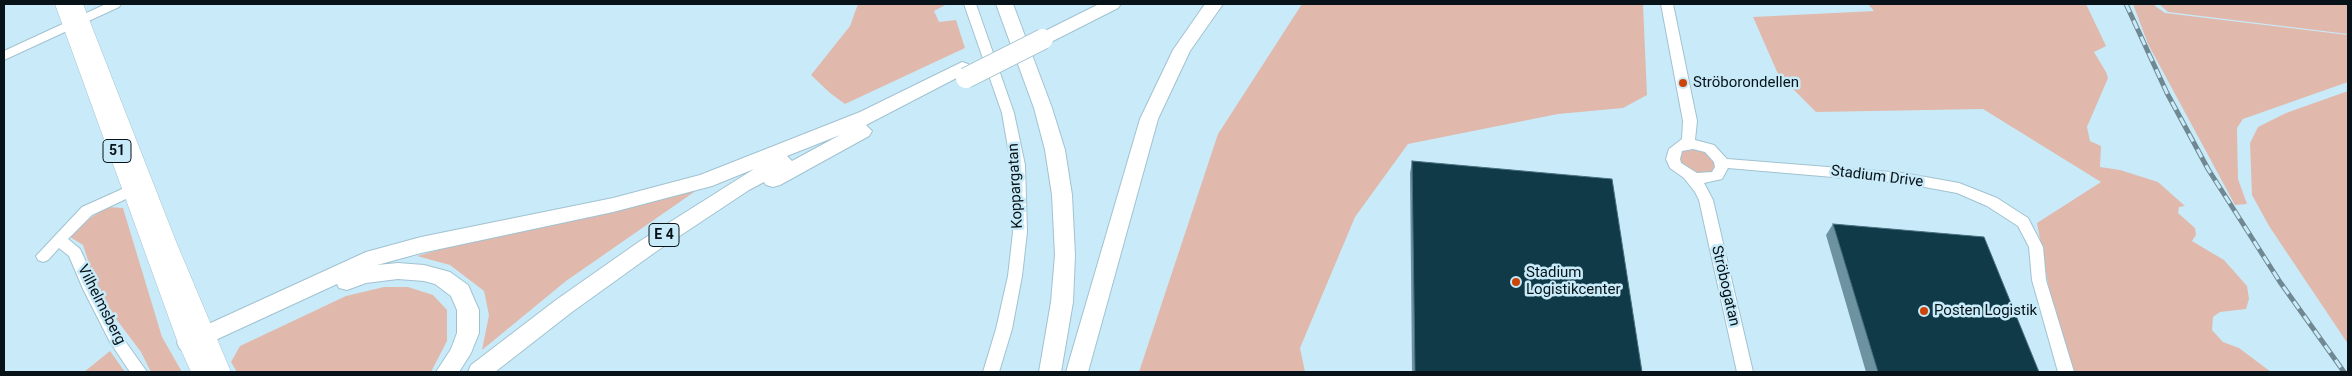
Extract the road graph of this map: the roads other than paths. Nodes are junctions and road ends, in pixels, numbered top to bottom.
1 (62, 4) edge
2 (115, 4) edge
3 (970, 4) edge
4 (1004, 4) edge
5 (1090, 4) edge
6 (1112, 4) edge
7 (1214, 4) edge
8 (1667, 4) edge
9 (75, 16) edge
10 (1041, 34) junction
11 (4, 56) edge
12 (964, 73) junction
13 (863, 118) junction
14 (1690, 120) junction
15 (1685, 145) junction
16 (1709, 148) junction
17 (1722, 163) junction
18 (1689, 175) junction
19 (1710, 178) junction
20 (138, 187) junction
21 (1706, 200) junction
22 (59, 240) junction
23 (43, 256) dead end
24 (1090, 324) junction
25 (199, 350) edge
26 (139, 372) edge
27 (221, 372) edge
28 (447, 372) edge
29 (479, 372) edge
30 (500, 372) edge
31 (991, 372) edge
32 (1050, 372) edge
33 (1076, 372) edge
34 (1086, 372) edge
35 (1744, 372) edge
36 (2066, 372) edge

1 - 9 main road, 51
2 - 9 street
3 - 31 street, Koppargatan
4 - 32 highway
5 - 10 highway, E 4
6 - 10 highway, E 4
7 - 24 highway
8 - 14 street
9 - 11 street
9 - 20 main road, 51
10 - 12 highway, E 4, bridge
12 - 13 highway, E 4
12 - 30 highway, E 4
13 - 25 highway
13 - 29 highway, E 4
14 - 15 street
14 - 16 street
15 - 16 street
15 - 18 street
16 - 17 street
17 - 19 street
17 - 36 street, Stadium Drive
18 - 19 street
18 - 21 street, Ströbogatan
19 - 21 street, Ströbogatan
20 - 22 street
20 - 25 main road, 51
21 - 35 street, Ströbogatan
22 - 23 street
22 - 26 street, Vilhelmsberg
24 - 33 highway
24 - 34 highway
25 - 27 main road, 51
25 - 28 highway

